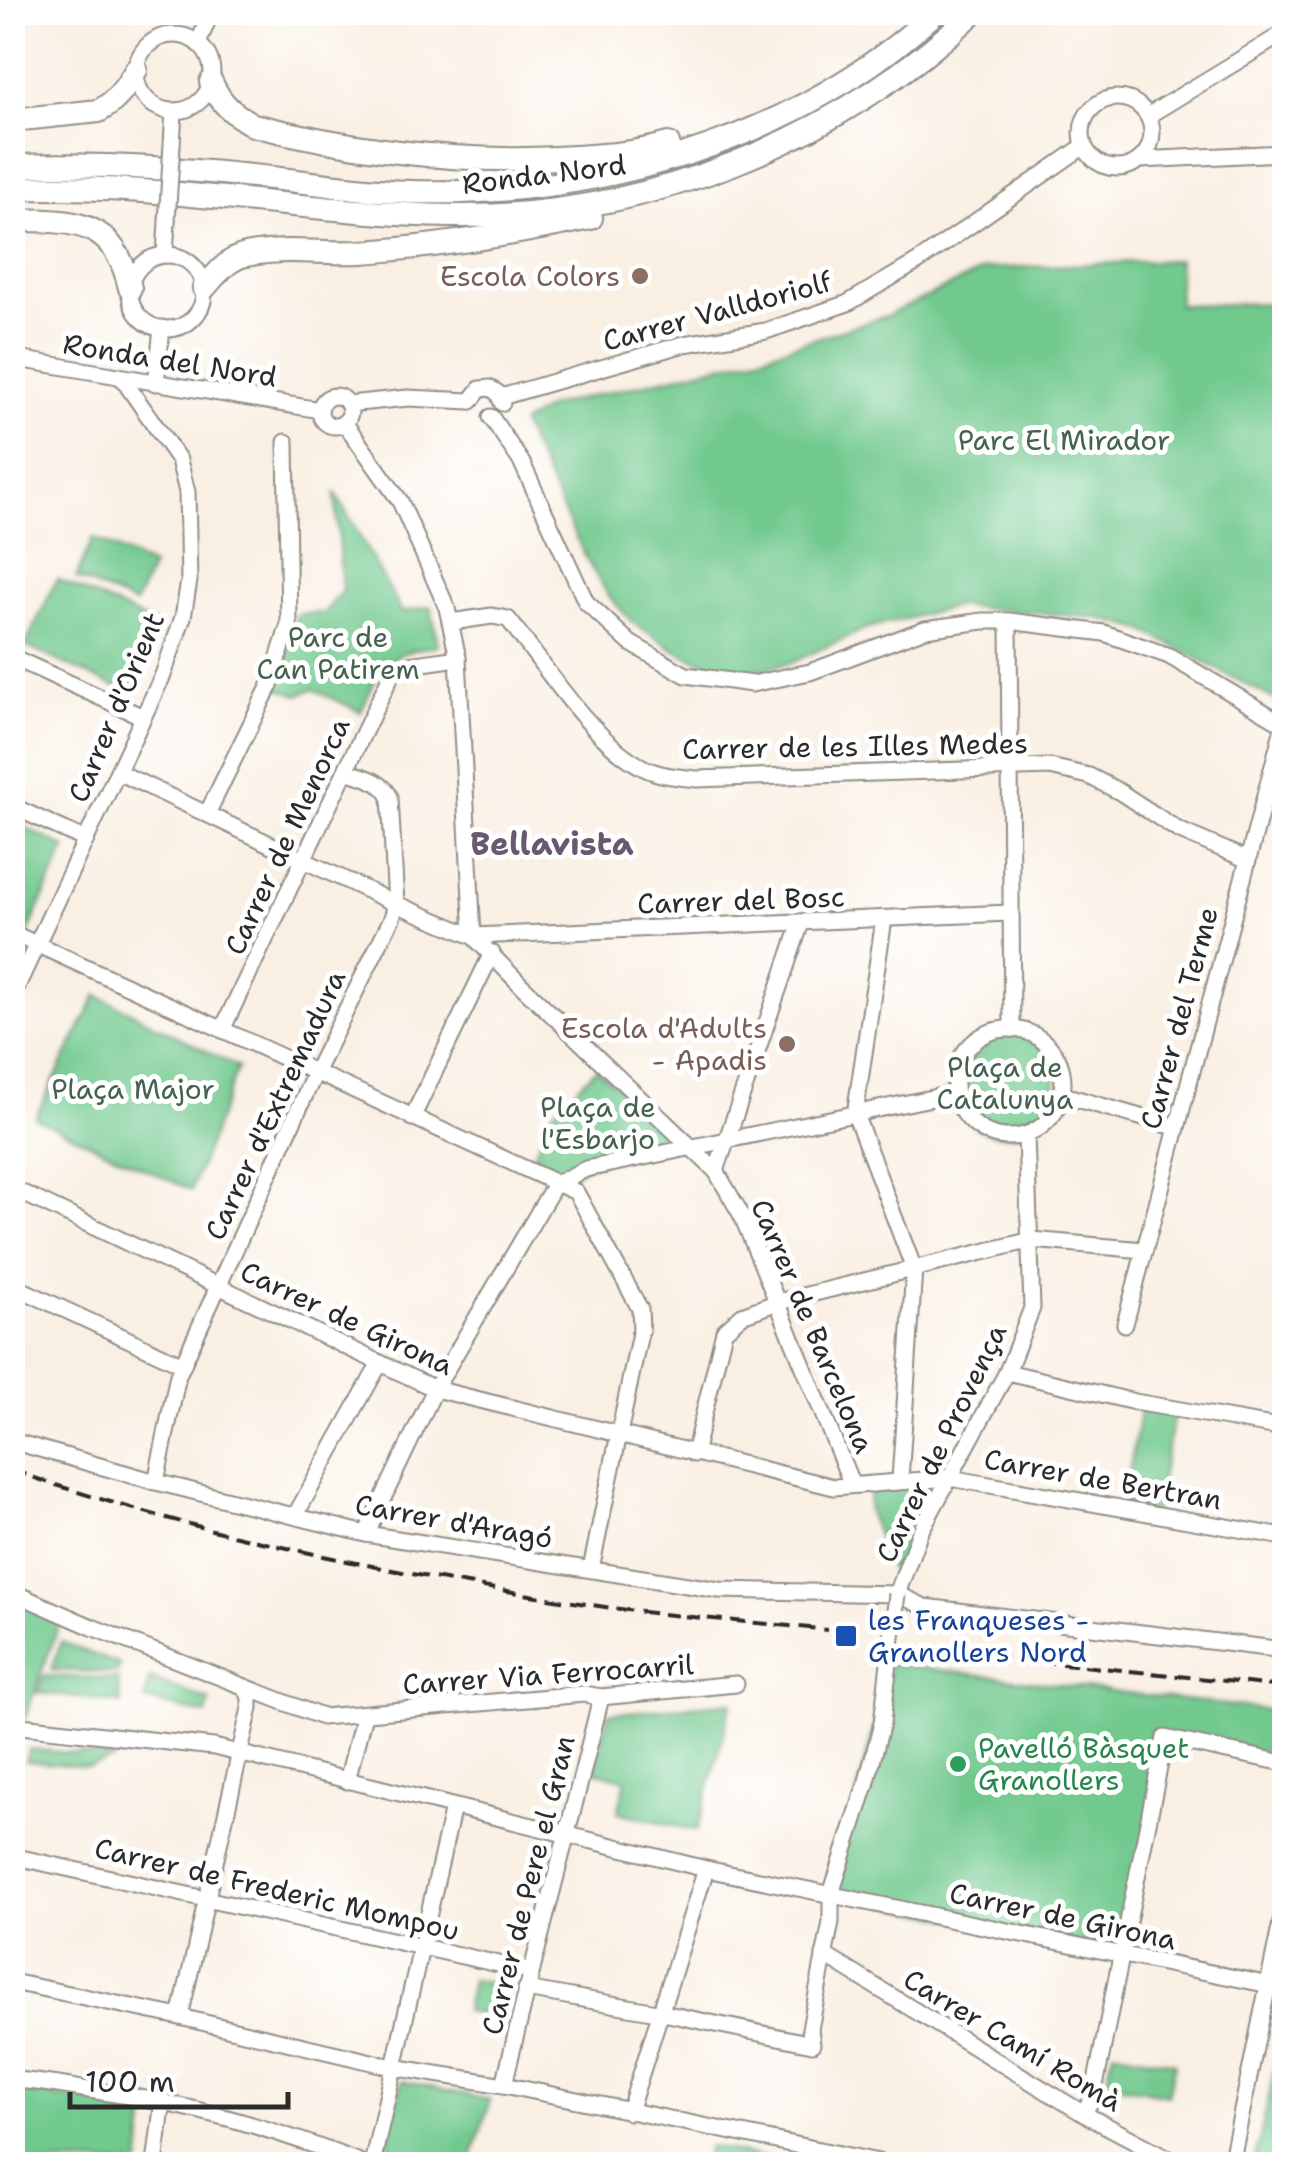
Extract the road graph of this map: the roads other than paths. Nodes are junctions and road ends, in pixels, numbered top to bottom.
1 (211, 12) edge
2 (936, 12) edge
3 (974, 12) edge
4 (1284, 32) edge
5 (198, 44) junction
6 (136, 70) junction
7 (211, 82) junction
8 (174, 111) junction
9 (1149, 115) junction
10 (12, 120) edge
11 (762, 124) junction
12 (1084, 146) junction
13 (1284, 153) edge
14 (1140, 160) junction
15 (727, 165) junction
16 (12, 166) edge
17 (12, 190) edge
18 (12, 220) edge
19 (165, 255) junction
20 (130, 288) junction
21 (204, 288) junction
22 (162, 328) junction
23 (12, 358) edge
24 (122, 378) junction
25 (156, 383) junction
26 (500, 397) junction
27 (471, 401) junction
28 (348, 404) junction
29 (320, 410) junction
30 (491, 417) junction
31 (344, 422) junction
32 (286, 442) dead end
33 (1009, 621) junction
34 (451, 622) junction
35 (12, 657) edge
36 (458, 658) junction
37 (143, 717) junction
38 (1284, 724) edge
39 (1010, 768) junction
40 (346, 770) junction
41 (118, 772) junction
42 (12, 806) edge
43 (207, 814) junction
44 (86, 840) junction
45 (304, 860) junction
46 (1248, 860) junction
47 (396, 904) junction
48 (1010, 913) junction
49 (884, 919) junction
50 (801, 923) junction
51 (12, 933) edge
52 (473, 936) junction
53 (37, 944) junction
54 (492, 954) junction
55 (12, 997) edge
56 (1012, 1029) junction
57 (222, 1030) junction
58 (315, 1073) junction
59 (956, 1094) junction
60 (1063, 1096) junction
61 (856, 1114) junction
62 (412, 1118) junction
63 (1175, 1126) junction
64 (1026, 1135) junction
65 (726, 1141) junction
66 (691, 1147) junction
67 (716, 1171) junction
68 (555, 1184) junction
69 (12, 1188) edge
70 (1032, 1240) junction
71 (1144, 1250) junction
72 (914, 1269) junction
73 (12, 1285) edge
74 (218, 1286) junction
75 (778, 1302) junction
76 (1125, 1324) dead end
77 (380, 1363) junction
78 (183, 1365) junction
79 (1007, 1372) junction
80 (435, 1390) junction
81 (1284, 1428) edge
82 (619, 1435) junction
83 (12, 1440) edge
84 (694, 1454) junction
85 (950, 1478) junction
86 (900, 1480) junction
87 (156, 1482) junction
88 (852, 1485) junction
89 (295, 1516) junction
90 (366, 1534) junction
91 (1284, 1537) edge
92 (591, 1570) junction
93 (12, 1592) edge
94 (897, 1594) junction
95 (1284, 1650) edge
96 (736, 1684) dead end
97 (246, 1688) junction
98 (600, 1697) junction
99 (364, 1714) junction
100 (12, 1725) edge
101 (238, 1754) junction
102 (1284, 1763) edge
103 (348, 1781) junction
104 (453, 1807) junction
105 (569, 1834) junction
106 (12, 1856) edge
107 (706, 1868) junction
108 (831, 1894) junction
109 (206, 1898) junction
110 (1284, 1908) edge
111 (421, 1946) junction
112 (1122, 1954) junction
113 (824, 1955) junction
114 (530, 1971) junction
115 (12, 1982) edge
116 (1276, 1987) edge
117 (526, 1989) junction
118 (663, 2013) junction
119 (180, 2016) junction
120 (393, 2067) junction
121 (12, 2080) edge
122 (504, 2084) junction
123 (163, 2100) junction
124 (629, 2112) junction
125 (1084, 2114) junction
126 (155, 2164) edge
127 (364, 2164) edge
128 (372, 2164) edge
129 (888, 2164) edge
130 (1179, 2164) edge
131 (1232, 2164) edge

1 - 5 street
2 - 11 highway, Ronda Nord
3 - 15 highway, Ronda Nord
4 - 9 street
5 - 6 street
5 - 7 street
6 - 8 street
6 - 10 highway
7 - 8 street
7 - 11 highway
8 - 19 street, bridge
9 - 12 street
9 - 14 street
11 - 16 highway, Ronda Nord
12 - 14 street
12 - 26 street, Carrer Valldoriolf
13 - 14 street
15 - 17 highway, Ronda Nord
15 - 21 highway
18 - 20 highway
19 - 20 street
19 - 21 street
20 - 22 street
21 - 22 street
22 - 25 street
23 - 24 street, Ronda del Nord
24 - 25 street, Ronda del Nord
24 - 37 street, Carrer d'Orient
25 - 29 street, Ronda del Nord
26 - 27 street
26 - 30 street
27 - 28 street
27 - 30 street
28 - 29 street
28 - 31 street
29 - 31 street
30 - 33 street
31 - 34 street
32 - 43 street
33 - 38 street
33 - 39 street
34 - 36 street
34 - 39 street, Carrer de les Illes Medes
35 - 37 street
36 - 40 street, Carrer de Menorca
36 - 52 street
37 - 41 street, Carrer d'Orient
38 - 46 street, Carrer del Terme
39 - 46 street, Carrer de les Illes Medes
39 - 48 street
40 - 45 street, Carrer de Menorca
40 - 47 street, Carrer d'Extremadura
41 - 43 street
41 - 44 street, Carrer d'Orient
42 - 44 street
43 - 45 street
44 - 53 street, Carrer d'Orient
45 - 47 street
45 - 57 street, Carrer de Menorca
46 - 63 street, Carrer del Terme
47 - 52 street
47 - 58 street, Carrer d'Extremadura
48 - 49 street, Carrer del Bosc
48 - 56 street
49 - 50 street, Carrer del Bosc
49 - 61 street
50 - 52 street, Carrer del Bosc
50 - 65 street
51 - 53 street
52 - 54 street, Carrer de Barcelona
53 - 55 street, Carrer d'Orient
53 - 57 street
54 - 62 street
54 - 66 street, Carrer de Barcelona
56 - 59 street
56 - 60 street
57 - 58 street
58 - 62 street
58 - 74 street, Carrer d'Extremadura
59 - 61 street
59 - 64 street
60 - 63 street
60 - 64 street
61 - 65 street
61 - 72 street
62 - 68 street
63 - 71 street, Carrer del Terme
64 - 70 street, Carrer de Provença
65 - 66 street
65 - 67 street
66 - 67 street, Carrer de Barcelona
66 - 68 street
67 - 75 street, Carrer de Barcelona
68 - 80 street
68 - 82 street
69 - 74 street, Carrer de Girona
70 - 71 street
70 - 72 street
70 - 79 street, Carrer de Provença
71 - 76 street, Carrer del Terme
72 - 75 street
72 - 86 street
73 - 78 street
74 - 77 street, Carrer de Girona
74 - 78 street, Carrer d'Extremadura
75 - 84 street
75 - 88 street, Carrer de Barcelona
77 - 80 street, Carrer de Girona
77 - 89 street
78 - 87 street, Carrer d'Extremadura
79 - 81 street
79 - 85 street, Carrer de Provença
80 - 82 street, Carrer de Girona
80 - 90 street
82 - 84 street, Carrer de Girona
82 - 92 street
83 - 87 street, Carrer d'Aragó
84 - 88 street, Carrer de Girona
85 - 86 street, Carrer de Bertran
85 - 91 street, Carrer de Bertran
85 - 94 street, Carrer de Provença
86 - 88 street, Carrer de Bertran
87 - 89 street, Carrer d'Aragó
89 - 90 street, Carrer d'Aragó
90 - 92 street, Carrer d'Aragó
92 - 94 street, Carrer d'Aragó
93 - 97 street, Carrer Via Ferrocarril
94 - 95 street, Carrer d'Aragó
94 - 108 street, bridge
96 - 98 street, Carrer Via Ferrocarril
97 - 99 street, Carrer Via Ferrocarril
97 - 101 street
98 - 99 street, Carrer Via Ferrocarril
98 - 105 street, Carrer de Pere el Gran
99 - 103 street
100 - 101 street, Carrer de Girona
101 - 103 street, Carrer de Girona
101 - 109 street
102 - 112 street
103 - 104 street, Carrer de Girona
104 - 105 street, Carrer de Girona
104 - 111 street
105 - 107 street, Carrer de Girona
105 - 114 street, Carrer de Pere el Gran
106 - 109 street, Carrer de Frederic Mompou
107 - 108 street, Carrer de Girona
107 - 118 street
108 - 112 street, Carrer de Girona
108 - 113 street
109 - 111 street, Carrer de Frederic Mompou
109 - 119 street
110 - 116 street
111 - 114 street, Carrer de Frederic Mompou
111 - 120 street
112 - 116 street, Carrer de Girona
112 - 125 street
113 - 118 street
113 - 125 street, Carrer Camí Romà
114 - 117 street, Carrer de Pere el Gran
115 - 119 street
116 - 131 street
117 - 118 street
117 - 122 street, Carrer de Pere el Gran
118 - 124 street
119 - 120 street
120 - 122 street
120 - 128 street
121 - 123 street
122 - 124 street
123 - 126 street
123 - 127 street
124 - 129 street
125 - 130 street, Carrer Camí Romà

